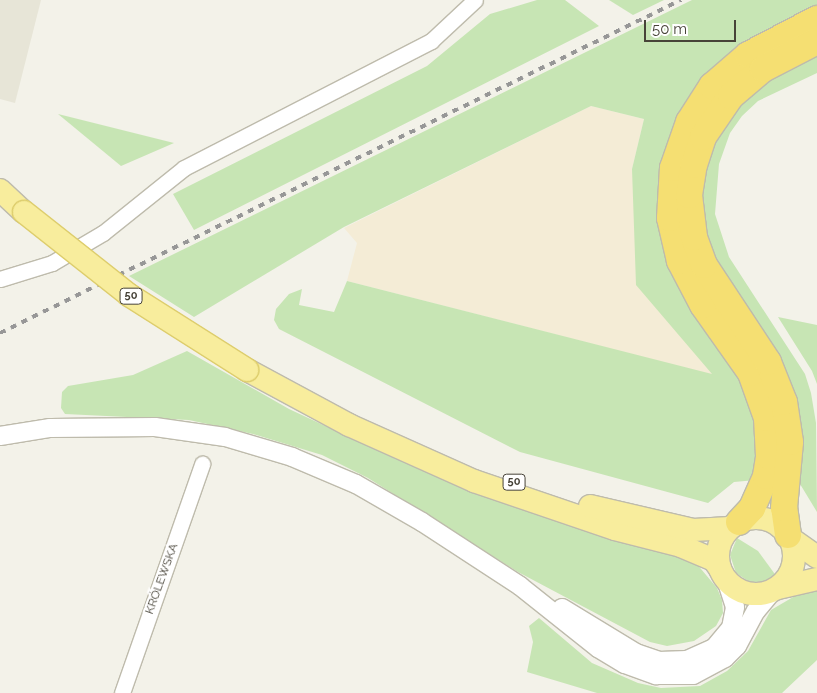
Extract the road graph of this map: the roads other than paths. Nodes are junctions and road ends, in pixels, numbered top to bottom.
1 (475, 0) edge
2 (817, 19) edge
3 (817, 41) edge
4 (0, 190) edge
5 (0, 279) edge
6 (0, 436) edge
7 (382, 439) junction
8 (202, 464) dead end
9 (735, 525) junction
10 (789, 536) junction
11 (817, 557) edge
12 (723, 574) junction
13 (817, 579) edge
14 (520, 586) junction
15 (775, 589) junction
16 (122, 693) edge

1 - 5 street
2 - 9 highway
3 - 10 highway
4 - 7 main road, 50, bridge
6 - 14 street
7 - 9 main road, 50
7 - 12 main road, 50
8 - 16 street, KRÓLEWSKA
9 - 10 main road, 50
9 - 12 main road
10 - 11 main road, 50
10 - 15 main road
12 - 14 street
12 - 15 main road, 50
13 - 15 main road, 50
14 - 15 street

